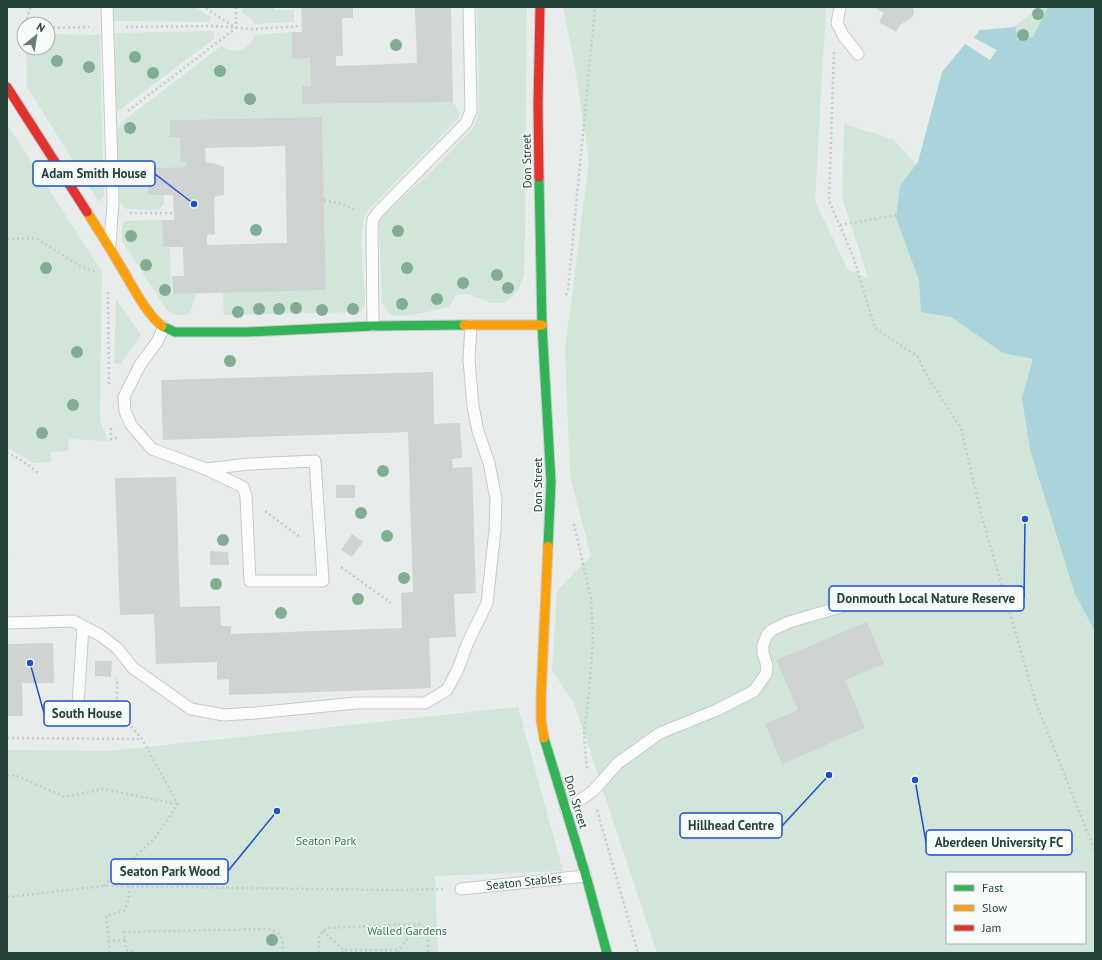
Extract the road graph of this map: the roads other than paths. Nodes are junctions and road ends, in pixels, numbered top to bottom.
1 (107, 7) edge
2 (469, 7) edge
3 (540, 7) edge
4 (840, 7) edge
5 (858, 54) dead end
6 (7, 87) edge
7 (109, 246) junction
8 (542, 325) junction
9 (373, 326) junction
10 (471, 326) junction
11 (164, 327) junction
12 (206, 469) junction
13 (889, 594) dead end
14 (7, 623) edge
15 (82, 626) junction
16 (78, 704) dead end
17 (566, 810) junction
18 (586, 876) junction
19 (461, 889) road end
20 (607, 953) edge

1 - 7 lane
2 - 9 lane
3 - 8 street, Don Street
4 - 5 lane
6 - 7 street
7 - 11 street
8 - 10 street
8 - 17 street, Don Street
9 - 10 street
9 - 11 street
10 - 15 lane
11 - 12 lane
12 - 12 lane
13 - 17 lane
14 - 15 lane
15 - 16 lane
17 - 18 street, Don Street
18 - 19 lane, Seaton Stables
18 - 20 street, Don Street

